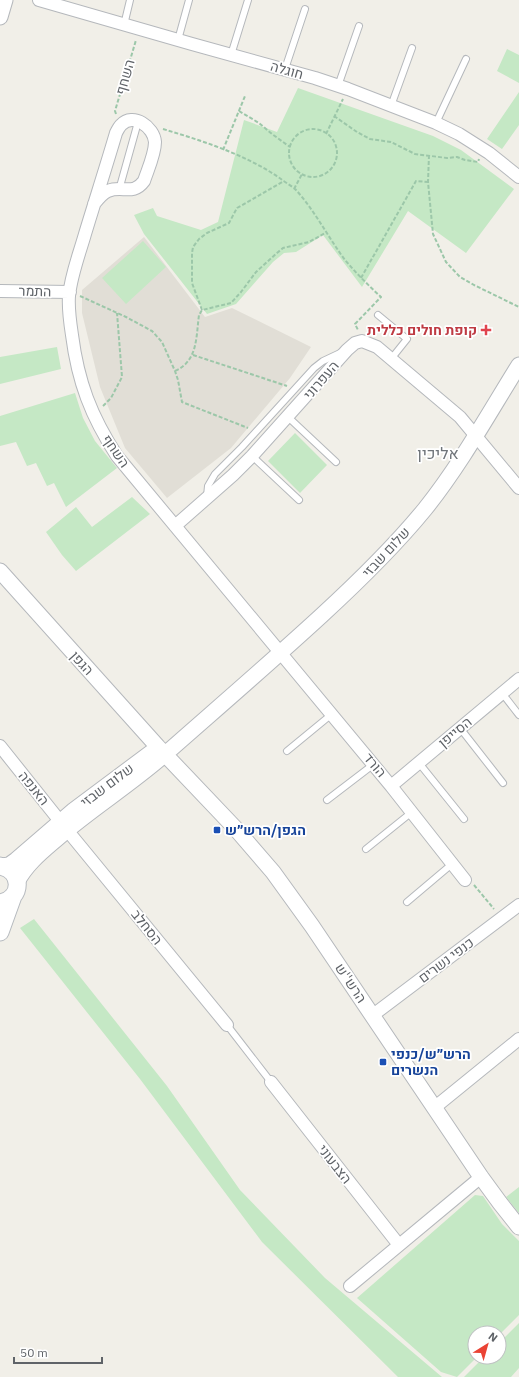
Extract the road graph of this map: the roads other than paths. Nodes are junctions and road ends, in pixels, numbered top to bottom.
1 (5, 0) edge
2 (39, 0) edge
3 (130, 0) edge
4 (189, 0) edge
5 (248, 0) edge
6 (304, 9) dead end
7 (0, 17) edge
8 (124, 25) junction
9 (359, 26) dead end
10 (178, 40) junction
11 (412, 48) dead end
12 (231, 55) junction
13 (466, 59) dead end
14 (285, 70) junction
15 (343, 88) junction
16 (391, 106) junction
17 (138, 122) junction
18 (436, 123) junction
19 (519, 177) edge
20 (120, 190) junction
21 (94, 204) junction
22 (0, 291) edge
23 (70, 292) junction
24 (378, 316) dead end
25 (347, 350) junction
26 (391, 359) junction
27 (519, 365) edge
28 (288, 417) junction
29 (476, 435) junction
30 (252, 456) junction
31 (336, 462) dead end
32 (519, 488) edge
33 (207, 499) junction
34 (299, 500) dead end
35 (175, 526) junction
36 (0, 570) edge
37 (282, 653) junction
38 (519, 679) edge
39 (502, 693) junction
40 (332, 714) junction
41 (519, 715) edge
42 (460, 728) junction
43 (0, 746) edge
44 (162, 751) junction
45 (287, 751) dead end
46 (419, 763) junction
47 (374, 764) junction
48 (503, 783) dead end
49 (391, 786) junction
50 (327, 800) dead end
51 (412, 812) junction
52 (464, 820) dead end
53 (64, 826) junction
54 (366, 849) dead end
55 (452, 864) junction
56 (1, 866) edge
57 (465, 880) road end
58 (10, 894) edge
59 (407, 902) dead end
60 (519, 905) edge
61 (0, 932) edge
62 (373, 1016) junction
63 (227, 1025) joint
64 (519, 1039) edge
65 (271, 1082) joint
66 (434, 1108) junction
67 (481, 1176) junction
68 (519, 1227) edge
69 (399, 1245) junction
70 (350, 1286) dead end

1 - 7 street
2 - 8 street, חוגלה
3 - 8 lane
4 - 10 lane
5 - 12 lane
6 - 14 lane
8 - 10 street, חוגלה
9 - 15 lane
10 - 12 street, חוגלה
11 - 16 lane
12 - 14 street, חוגלה
13 - 18 lane
14 - 15 street, חוגלה
15 - 16 street, חוגלה
16 - 18 street, חוגלה
17 - 20 lane
17 - 20 street
17 - 21 street, השחף
18 - 19 street, חוגלה
20 - 21 street
21 - 23 street, השחף
22 - 23 street, התמר
23 - 35 street, השחף
24 - 26 lane
25 - 26 street, העפרוני
25 - 28 street, העפרוני
25 - 33 lane
26 - 29 street
27 - 29 street, שלום שבזי
28 - 30 street, העפרוני
28 - 31 lane
29 - 32 street
29 - 37 street, שלום שבזי
30 - 33 street, העפרוני
30 - 34 lane
33 - 35 street, העפרוני
35 - 37 street, השחף
36 - 44 street, הגפן
37 - 40 street, הורד
37 - 44 street, שלום שבזי
38 - 39 street, הסייפן
39 - 41 lane
39 - 42 street, הסייפן
40 - 45 lane
40 - 47 street, הורד
42 - 46 street, הסייפן
42 - 48 lane
43 - 53 street, האנפה
44 - 53 street, שלום שבזי
44 - 62 street, הרש''ש
46 - 49 street, הסייפן
46 - 52 lane
47 - 49 street, הורד
47 - 50 lane
49 - 51 street, הורד
51 - 54 lane
51 - 55 street, הורד
53 - 56 street, שלום שבזי
53 - 58 street, שלום שבזי
53 - 63 street, הסחלב
55 - 57 street, הורד
55 - 59 lane
56 - 58 main road
58 - 61 main road
60 - 62 street, כנפי נשרים
62 - 66 street, הרש''ש
63 - 65 lane
64 - 66 street
65 - 69 street, הצבעוני
66 - 67 street, הרש''ש
67 - 68 street, הרש''ש
67 - 69 street
69 - 70 street

